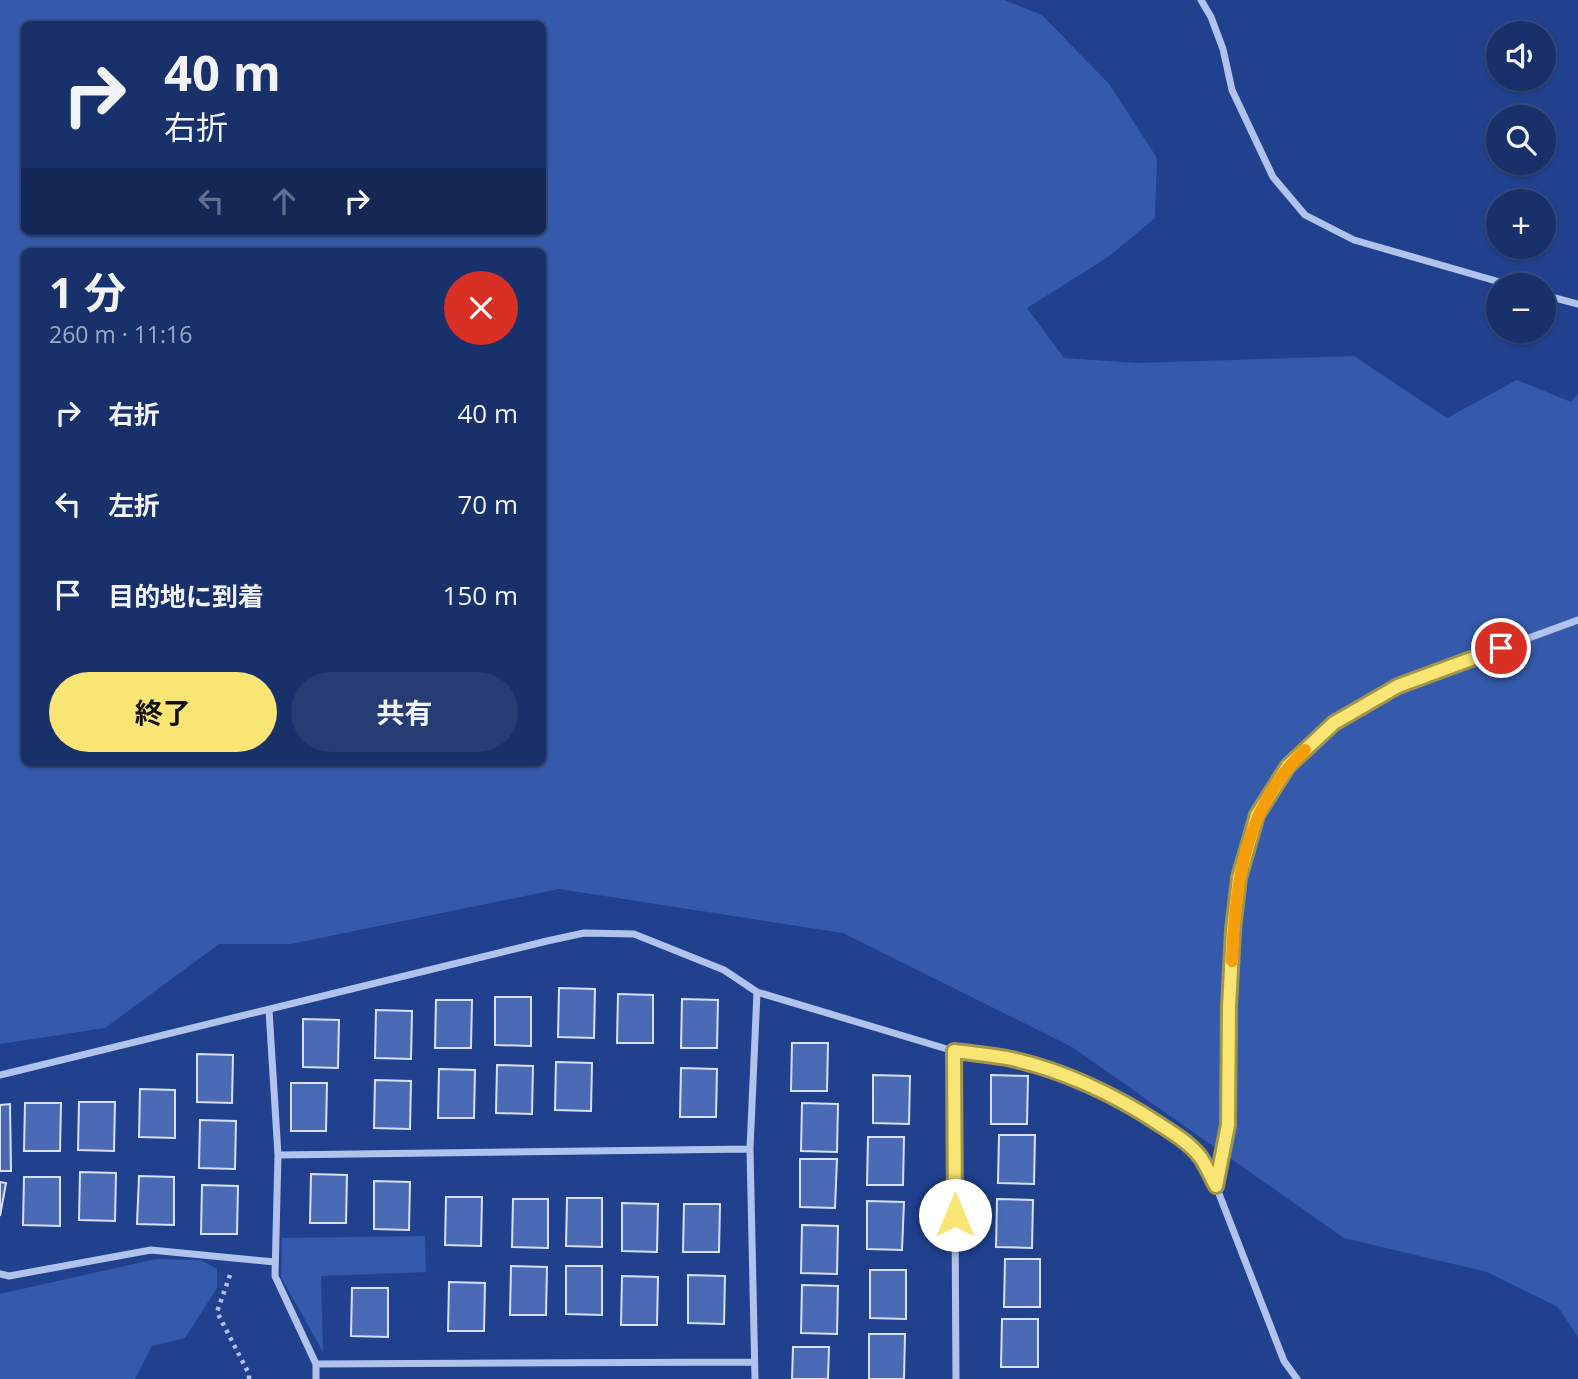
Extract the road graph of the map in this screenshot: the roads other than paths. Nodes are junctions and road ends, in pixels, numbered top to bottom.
1 (1201, 0) edge
2 (1486, 278) edge
3 (1556, 298) edge
4 (1578, 304) edge
5 (1578, 620) edge
6 (757, 992) junction
7 (269, 1010) junction
8 (954, 1051) junction
9 (0, 1075) edge
10 (750, 1149) junction
11 (278, 1155) junction
12 (1216, 1186) junction
13 (275, 1262) junction
14 (0, 1274) edge
15 (754, 1362) junction
16 (316, 1364) junction
17 (316, 1379) edge
18 (755, 1379) edge
19 (956, 1379) edge
20 (1297, 1379) edge

1 - 2 street
3 - 4 street
5 - 12 street
6 - 7 street
6 - 8 street
6 - 10 street
7 - 9 street
7 - 11 street
8 - 12 street
8 - 19 street
10 - 11 street
10 - 15 street
11 - 13 street
12 - 20 street
13 - 14 street
13 - 16 street
15 - 16 street
15 - 18 street
16 - 17 street

